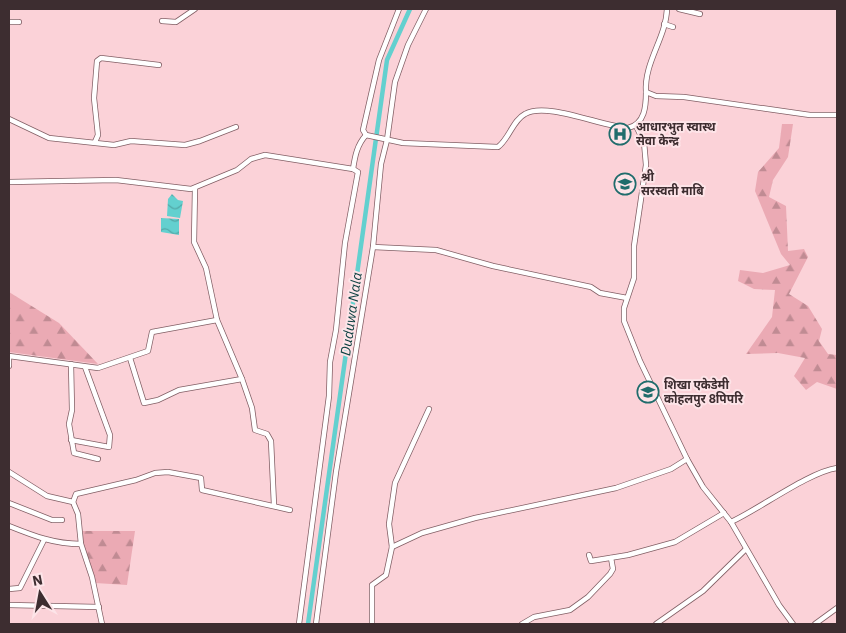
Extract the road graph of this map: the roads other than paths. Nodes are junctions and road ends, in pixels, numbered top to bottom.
1 (195, 9) edge
2 (400, 9) edge
3 (426, 9) edge
4 (667, 9) edge
5 (679, 9) edge
6 (700, 14) dead end
7 (162, 21) dead end
8 (9, 22) edge
9 (19, 22) dead end
10 (664, 24) junction
11 (673, 27) dead end
12 (159, 64) dead end
13 (646, 92) junction
14 (837, 115) edge
15 (9, 119) edge
16 (636, 126) junction
17 (236, 127) dead end
18 (366, 135) junction
19 (385, 139) junction
20 (95, 142) junction
21 (353, 169) junction
22 (9, 182) edge
23 (195, 188) junction
24 (373, 246) junction
25 (627, 298) junction
26 (217, 320) junction
27 (9, 356) edge
28 (130, 358) junction
29 (71, 364) junction
30 (9, 366) edge
31 (85, 367) junction
32 (242, 379) junction
33 (429, 409) dead end
34 (72, 440) junction
35 (98, 459) dead end
36 (687, 459) junction
37 (837, 468) edge
38 (9, 472) edge
39 (73, 502) junction
40 (9, 503) edge
41 (274, 505) junction
42 (290, 510) dead end
43 (724, 513) junction
44 (62, 520) dead end
45 (732, 522) junction
46 (9, 526) edge
47 (44, 540) junction
48 (81, 544) junction
49 (392, 547) junction
50 (746, 549) junction
51 (589, 555) dead end
52 (611, 558) junction
53 (9, 590) edge
54 (9, 605) edge
55 (99, 607) junction
56 (837, 608) edge
57 (102, 624) edge
58 (299, 624) edge
59 (316, 624) edge
60 (372, 624) edge
61 (522, 624) edge
62 (656, 624) edge
63 (793, 624) edge
64 (816, 624) edge

1 - 7 street
2 - 18 street
3 - 19 street
4 - 10 street
5 - 6 street
8 - 9 street
10 - 11 street
10 - 13 street
12 - 20 street
13 - 14 street
13 - 16 street
15 - 20 street
16 - 19 street
16 - 25 street
17 - 20 street
18 - 19 street
18 - 21 street
19 - 24 street
21 - 23 street
21 - 58 street
22 - 23 street
23 - 26 street
24 - 25 street
24 - 59 street
25 - 36 street
26 - 28 street
26 - 32 street
27 - 29 street
27 - 30 street
28 - 31 street
28 - 32 street
29 - 31 street
29 - 34 street
31 - 34 street
32 - 41 street
33 - 49 street
34 - 35 street
36 - 43 street
36 - 49 street
37 - 45 street
38 - 39 street
39 - 41 street
39 - 48 street
40 - 44 street
41 - 42 street
43 - 45 street
43 - 52 street
45 - 50 street
46 - 47 street
47 - 48 street
47 - 53 street
48 - 55 street
49 - 60 street
50 - 62 street
50 - 63 street
51 - 52 street
52 - 61 street
54 - 55 street
55 - 57 street
56 - 64 street

